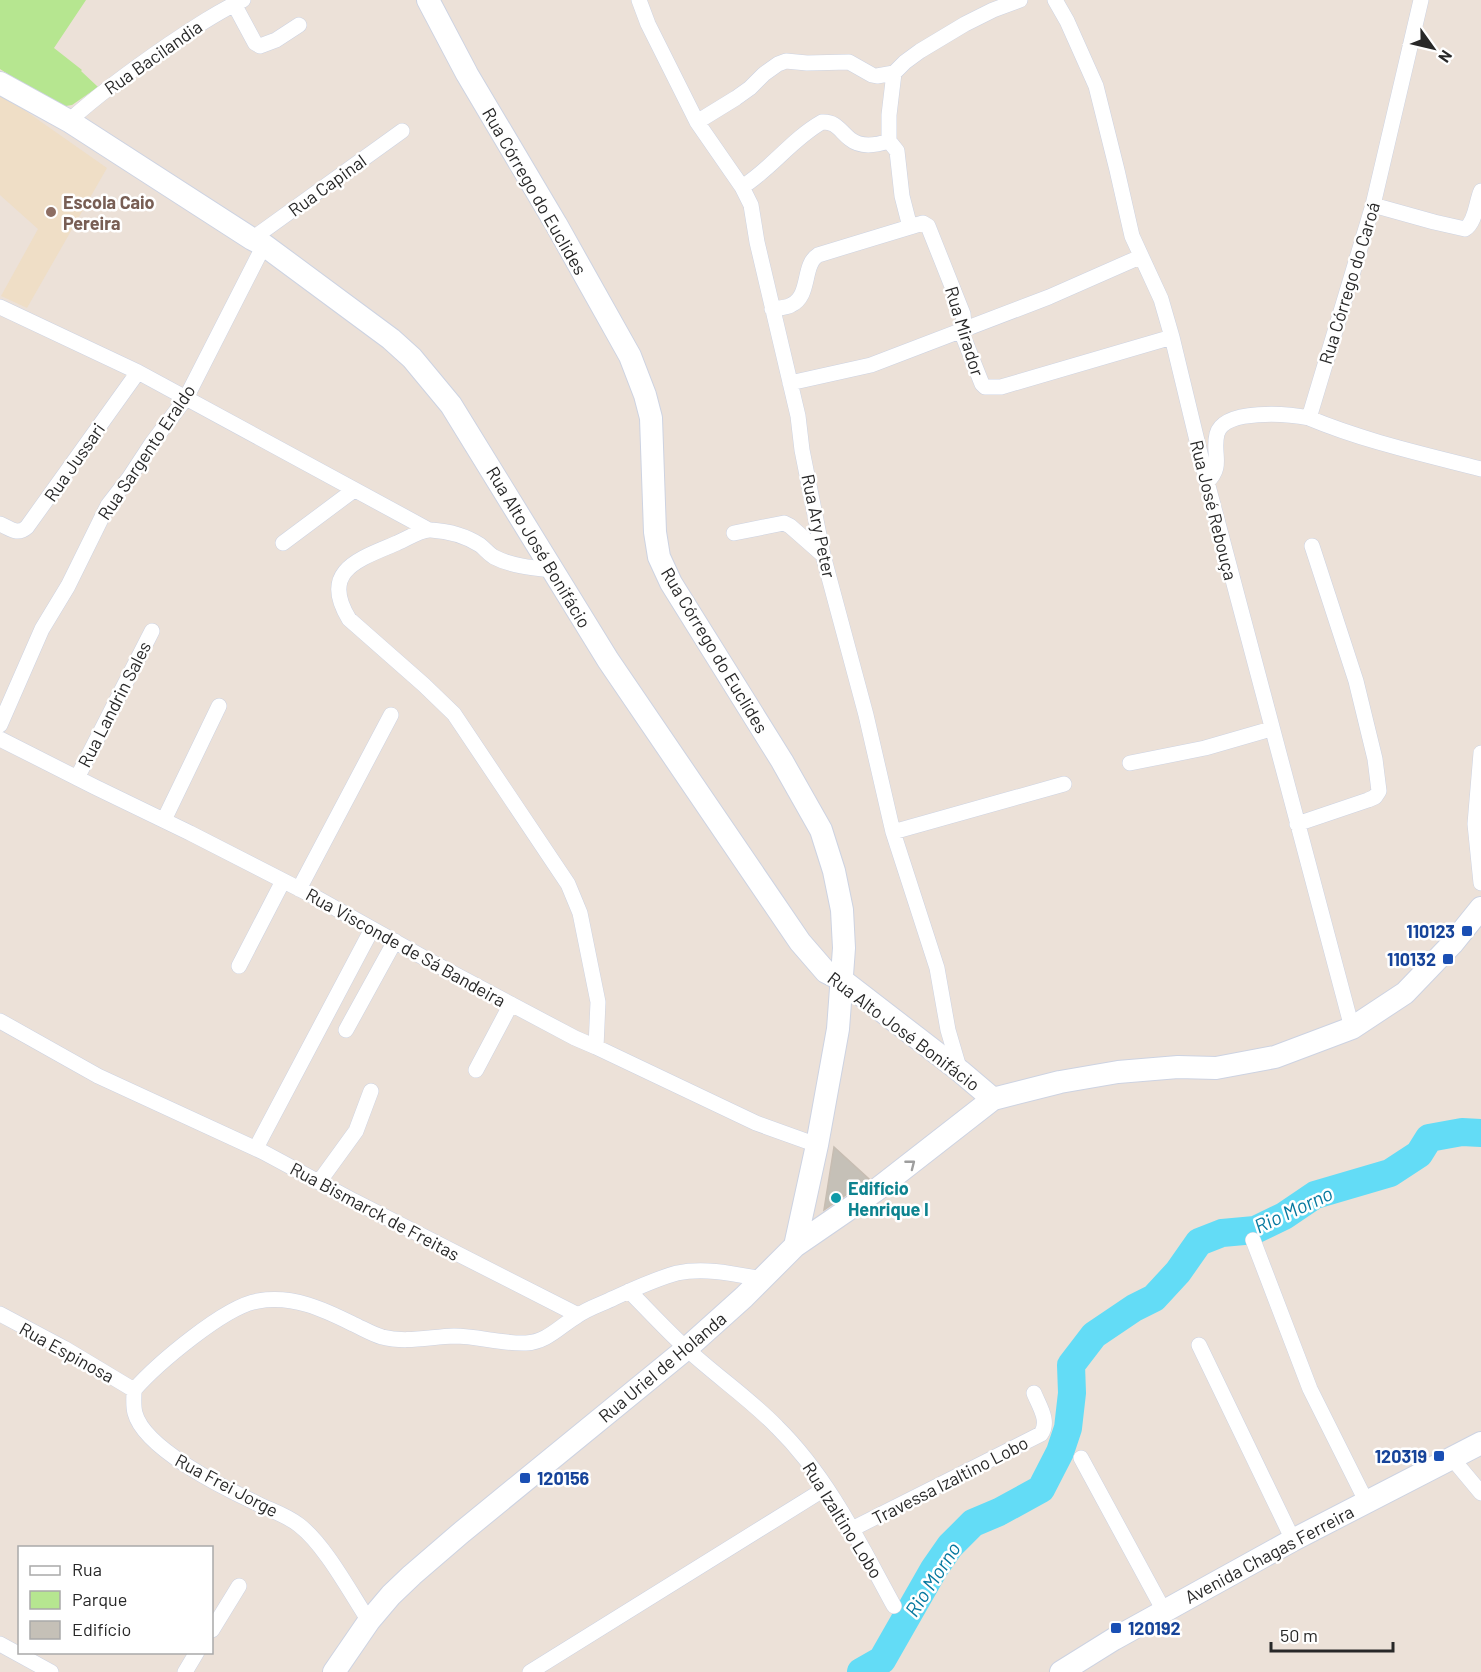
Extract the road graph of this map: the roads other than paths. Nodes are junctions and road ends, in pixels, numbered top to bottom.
1 (428, 0) edge
2 (639, 0) edge
3 (1020, 0) edge
4 (1055, 0) edge
5 (1421, 0) edge
6 (238, 2) edge
7 (299, 25) dead end
8 (894, 73) junction
9 (0, 83) edge
10 (69, 121) junction
11 (697, 122) junction
12 (402, 131) dead end
13 (889, 141) junction
14 (742, 187) junction
15 (1481, 191) edge
16 (1373, 205) junction
17 (910, 227) junction
18 (258, 242) junction
19 (1140, 257) junction
20 (0, 307) edge
21 (772, 309) junction
22 (961, 331) junction
23 (1172, 337) junction
24 (138, 372) junction
25 (790, 383) junction
26 (186, 398) junction
27 (1309, 418) junction
28 (1481, 469) edge
29 (1207, 482) junction
30 (354, 490) junction
31 (0, 524) edge
32 (429, 530) junction
33 (734, 533) dead end
34 (283, 543) dead end
35 (1312, 546) dead end
36 (824, 555) junction
37 (553, 570) junction
38 (152, 631) dead end
39 (219, 706) dead end
40 (391, 715) dead end
41 (0, 725) edge
42 (1271, 729) junction
43 (0, 739) edge
44 (1481, 753) edge
45 (1130, 763) dead end
46 (77, 778) junction
47 (1064, 784) dead end
48 (164, 820) junction
49 (1297, 824) junction
50 (893, 832) junction
51 (283, 881) junction
52 (1481, 882) edge
53 (299, 889) junction
54 (1481, 908) edge
55 (372, 928) junction
56 (395, 941) junction
57 (239, 966) dead end
58 (842, 980) junction
59 (511, 1004) junction
60 (0, 1021) edge
61 (1352, 1028) junction
62 (346, 1030) dead end
63 (596, 1047) junction
64 (476, 1070) dead end
65 (960, 1071) junction
66 (371, 1091) dead end
67 (993, 1099) junction
68 (817, 1145) junction
69 (256, 1148) junction
70 (319, 1182) junction
71 (1253, 1240) dead end
72 (795, 1246) junction
73 (762, 1279) junction
74 (629, 1291) junction
75 (0, 1314) edge
76 (578, 1315) junction
77 (1199, 1345) dead end
78 (687, 1349) junction
79 (134, 1390) junction
80 (1034, 1393) dead end
81 (1481, 1443) edge
82 (1451, 1457) junction
83 (1082, 1458) dead end
84 (826, 1488) junction
85 (1481, 1493) edge
86 (1364, 1497) junction
87 (852, 1529) junction
88 (1293, 1540) junction
89 (239, 1586) dead end
90 (894, 1606) dead end
91 (1164, 1611) junction
92 (369, 1621) junction
93 (213, 1628) edge
94 (0, 1644) edge
95 (18, 1654) edge
96 (18, 1654) edge
97 (196, 1654) edge
98 (51, 1672) edge
99 (184, 1672) edge
100 (334, 1672) edge
101 (530, 1672) edge
102 (1062, 1672) edge

1 - 58 main road, Rua Córrego do Euclides
2 - 11 street, Rua Ary Peter
3 - 8 street
4 - 19 street, Rua José Rebouça
5 - 16 street, Rua Córrego do Caroá
6 - 7 street
6 - 10 street, Rua Bacilandia
8 - 11 street
8 - 13 street
9 - 10 main road, Rua Alto José Bonifácio
10 - 18 main road, Rua Alto José Bonifácio
11 - 14 street, Rua Ary Peter
12 - 18 street, Rua Capinal
13 - 14 street
13 - 17 street
14 - 21 street, Rua Ary Peter
15 - 16 street
16 - 27 street, Rua Córrego do Caroá
17 - 21 street
17 - 22 street, Rua Mirador
18 - 26 street, Rua Sargento Eraldo
18 - 37 main road, Rua Alto José Bonifácio
19 - 22 street
19 - 23 street, Rua José Rebouça
20 - 24 street
21 - 25 street, Rua Ary Peter
22 - 23 street, Rua Mirador
22 - 25 street
23 - 29 street, Rua José Rebouça
24 - 26 street
24 - 31 street, Rua Jussari
25 - 36 street, Rua Ary Peter
26 - 30 street
26 - 41 street, Rua Sargento Eraldo
27 - 28 street
27 - 29 street
29 - 42 street, Rua José Rebouça
30 - 32 street
30 - 34 street
32 - 37 street
32 - 63 street
33 - 36 street
35 - 49 street
36 - 50 street, Rua Ary Peter
37 - 58 main road, Rua Alto José Bonifácio
38 - 46 street, Rua Landrin Sales
39 - 48 street
40 - 53 street
42 - 45 street
42 - 49 street, Rua José Rebouça
43 - 46 street, Rua Visconde de Sá Bandeira
44 - 52 street
46 - 48 street, Rua Visconde de Sá Bandeira
47 - 50 street
48 - 51 street, Rua Visconde de Sá Bandeira
49 - 61 street, Rua José Rebouça
50 - 65 street, Rua Ary Peter
51 - 53 street, Rua Visconde de Sá Bandeira
51 - 57 street
53 - 55 street, Rua Visconde de Sá Bandeira
54 - 61 main road
55 - 56 street, Rua Visconde de Sá Bandeira
55 - 69 street
56 - 59 street, Rua Visconde de Sá Bandeira
56 - 62 street
58 - 65 main road, Rua Alto José Bonifácio
58 - 68 main road
59 - 63 street, Rua Visconde de Sá Bandeira
59 - 64 street
60 - 69 street, Rua Bismarck de Freitas
61 - 67 main road
63 - 68 street, Rua Visconde de Sá Bandeira
65 - 67 main road, Rua Alto José Bonifácio
66 - 70 street
72 -> 67 main road, Rua Uriel de Holanda
68 - 72 main road
69 - 70 street, Rua Bismarck de Freitas
70 - 76 street, Rua Bismarck de Freitas
71 - 86 street
72 - 73 main road, Rua Uriel de Holanda
73 - 74 street
73 - 78 main road, Rua Uriel de Holanda
74 - 76 street
74 - 78 street, Rua Izaltino Lobo
75 - 79 street, Rua Espinosa
76 - 79 street
77 - 88 street
78 - 84 street, Rua Izaltino Lobo
78 - 92 main road, Rua Uriel de Holanda
79 - 92 street, Rua Frei Jorge
80 - 87 street, Travessa Izaltino Lobo
81 - 82 main road, Avenida Chagas Ferreira
82 - 85 street
82 - 86 main road, Avenida Chagas Ferreira
83 - 91 street
84 - 87 street, Rua Izaltino Lobo
84 - 101 street
86 - 88 main road, Avenida Chagas Ferreira
87 - 90 street, Rua Izaltino Lobo
88 - 91 main road, Avenida Chagas Ferreira
89 - 93 street
91 - 102 main road, Avenida Chagas Ferreira
92 - 100 main road, Rua Uriel de Holanda
94 - 96 street
95 - 98 street
97 - 99 street

